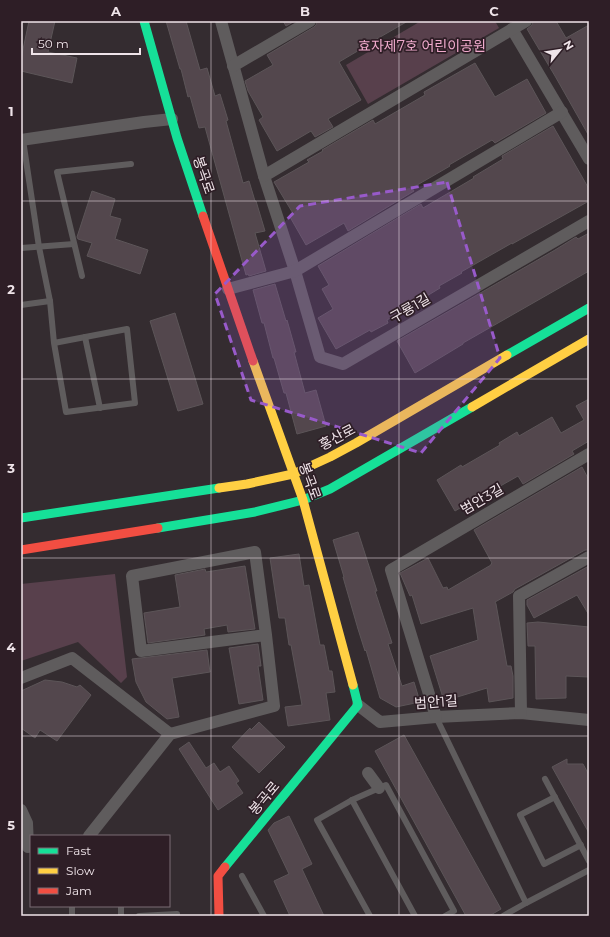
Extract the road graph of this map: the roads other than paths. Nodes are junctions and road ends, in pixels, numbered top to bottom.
1 (144, 21) edge
2 (221, 21) edge
3 (310, 21) edge
4 (526, 21) edge
5 (512, 29) junction
6 (234, 66) junction
7 (562, 112) junction
8 (172, 119) junction
9 (22, 140) edge
10 (589, 159) edge
11 (131, 164) dead end
12 (264, 176) junction
13 (589, 221) edge
14 (74, 244) junction
15 (39, 247) junction
16 (21, 248) edge
17 (295, 271) junction
18 (82, 276) dead end
19 (228, 289) junction
20 (50, 301) junction
21 (21, 305) edge
22 (589, 308) edge
23 (85, 337) junction
24 (589, 339) edge
25 (54, 342) junction
26 (100, 408) junction
27 (589, 454) edge
28 (293, 474) junction
29 (303, 500) junction
30 (21, 518) edge
31 (21, 550) edge
32 (589, 557) edge
33 (266, 636) junction
34 (21, 678) edge
35 (358, 705) junction
36 (521, 713) junction
37 (436, 716) junction
38 (589, 720) edge
39 (170, 734) junction
40 (368, 773) dead end
41 (545, 779) dead end
42 (379, 788) junction
43 (555, 797) junction
44 (352, 800) junction
45 (21, 810) edge
46 (90, 835) edge
47 (581, 845) junction
48 (27, 847) edge
49 (589, 861) edge
50 (589, 870) edge
51 (242, 876) dead end
52 (526, 903) junction
53 (140, 916) edge
54 (177, 916) edge
55 (219, 916) edge
56 (264, 916) edge
57 (370, 916) edge
58 (415, 916) edge
59 (445, 916) edge
60 (503, 916) edge

1 - 8 street, 봉곡로
2 - 6 street, 구룡1길
3 - 6 street
4 - 5 street
5 - 7 street
5 - 12 street
6 - 12 street, 구룡1길
7 - 10 street
7 - 17 street
8 - 9 street
8 - 19 street, 봉곡로
9 - 15 lane
11 - 14 lane
12 - 17 street, 구룡1길
13 - 17 street, 구룡1길
14 - 15 lane
14 - 18 lane
15 - 16 lane
15 - 20 lane
17 - 19 street
19 - 28 street, 봉곡로
20 - 21 lane
20 - 25 lane
22 - 28 street, 홍산로
23 - 25 lane
23 - 26 lane
23 - 26 lane
24 - 29 street
25 - 26 lane
27 - 37 street, 범안3길
28 - 29 street, 봉곡로
28 - 30 street, 홍산로
29 - 31 street
29 - 35 street, 봉곡로
32 - 36 street
33 - 33 street
33 - 39 street
34 - 39 street
35 - 37 street, 범안1길
35 - 55 street, 봉곡로
36 - 37 street, 범안1길
36 - 38 street, 범안1길
37 - 52 lane
39 - 46 street
40 - 42 street
41 - 43 lane
42 - 44 lane
42 - 59 lane
43 - 47 lane
43 - 47 lane
44 - 57 lane
44 - 58 lane
45 - 48 street
47 - 49 lane
50 - 52 lane
51 - 56 lane
52 - 60 lane
53 - 54 lane

